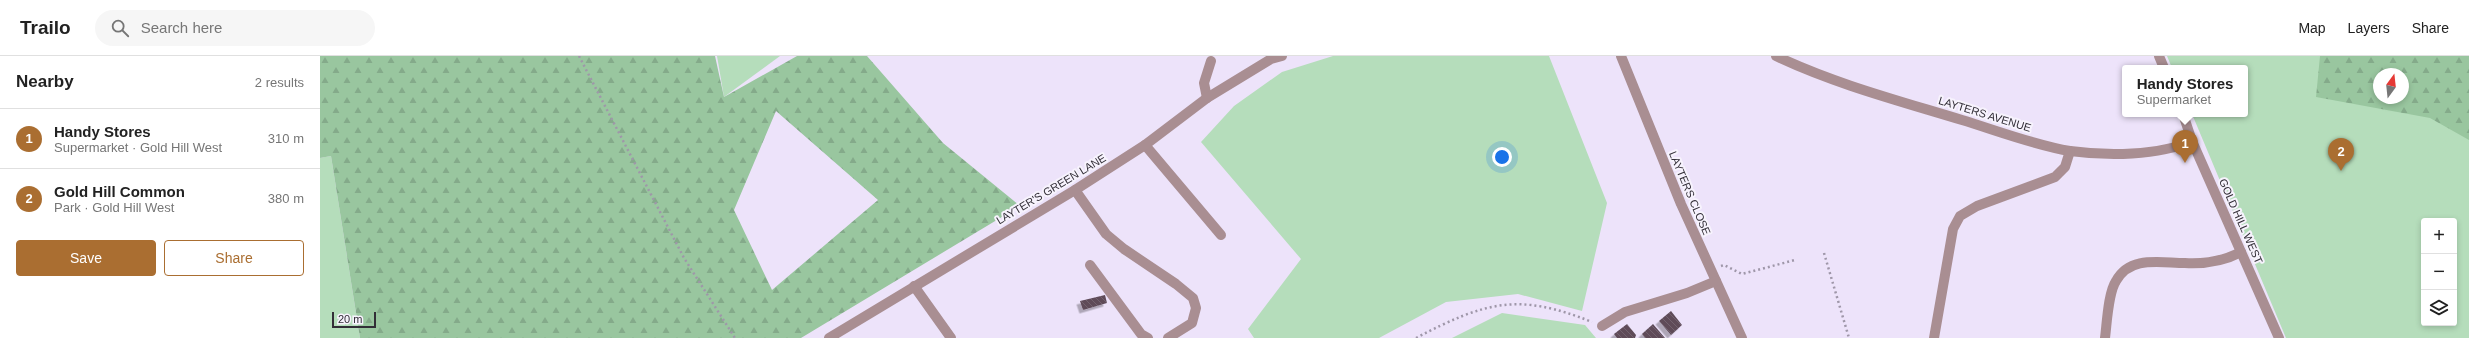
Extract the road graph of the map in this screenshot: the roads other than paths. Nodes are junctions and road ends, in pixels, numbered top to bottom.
1 (1282, 56) edge
2 (1621, 56) edge
3 (1776, 56) edge
4 (1211, 61) dead end
5 (1207, 98) junction
6 (2184, 117) edge
7 (2192, 141) junction
8 (1145, 146) junction
9 (2070, 150) junction
10 (1075, 190) junction
11 (1221, 235) dead end
12 (2241, 252) junction
13 (1090, 265) dead end
14 (1716, 282) junction
15 (914, 286) junction
16 (1602, 326) road end
17 (829, 338) edge
18 (951, 338) edge
19 (1148, 338) edge
20 (1168, 338) edge
21 (1742, 338) edge
22 (1934, 338) edge
23 (2105, 338) edge
24 (2279, 338) edge

1 - 5 street, LAYTER'S GREEN LANE
2 - 14 street, LAYTERS CLOSE
3 - 9 street, LAYTERS AVENUE
4 - 5 street
5 - 8 street, LAYTER'S GREEN LANE
6 - 7 street, GOLD HILL WEST
7 - 9 street, LAYTERS AVENUE
7 - 12 street, GOLD HILL WEST
8 - 10 street, LAYTER'S GREEN LANE
8 - 11 street
9 - 22 street
10 - 15 street, LAYTER'S GREEN LANE
10 - 20 street
12 - 23 street
12 - 24 street, GOLD HILL WEST
13 - 19 street
14 - 16 street
14 - 21 street, LAYTERS CLOSE
15 - 17 street, LAYTER'S GREEN LANE
15 - 18 street

